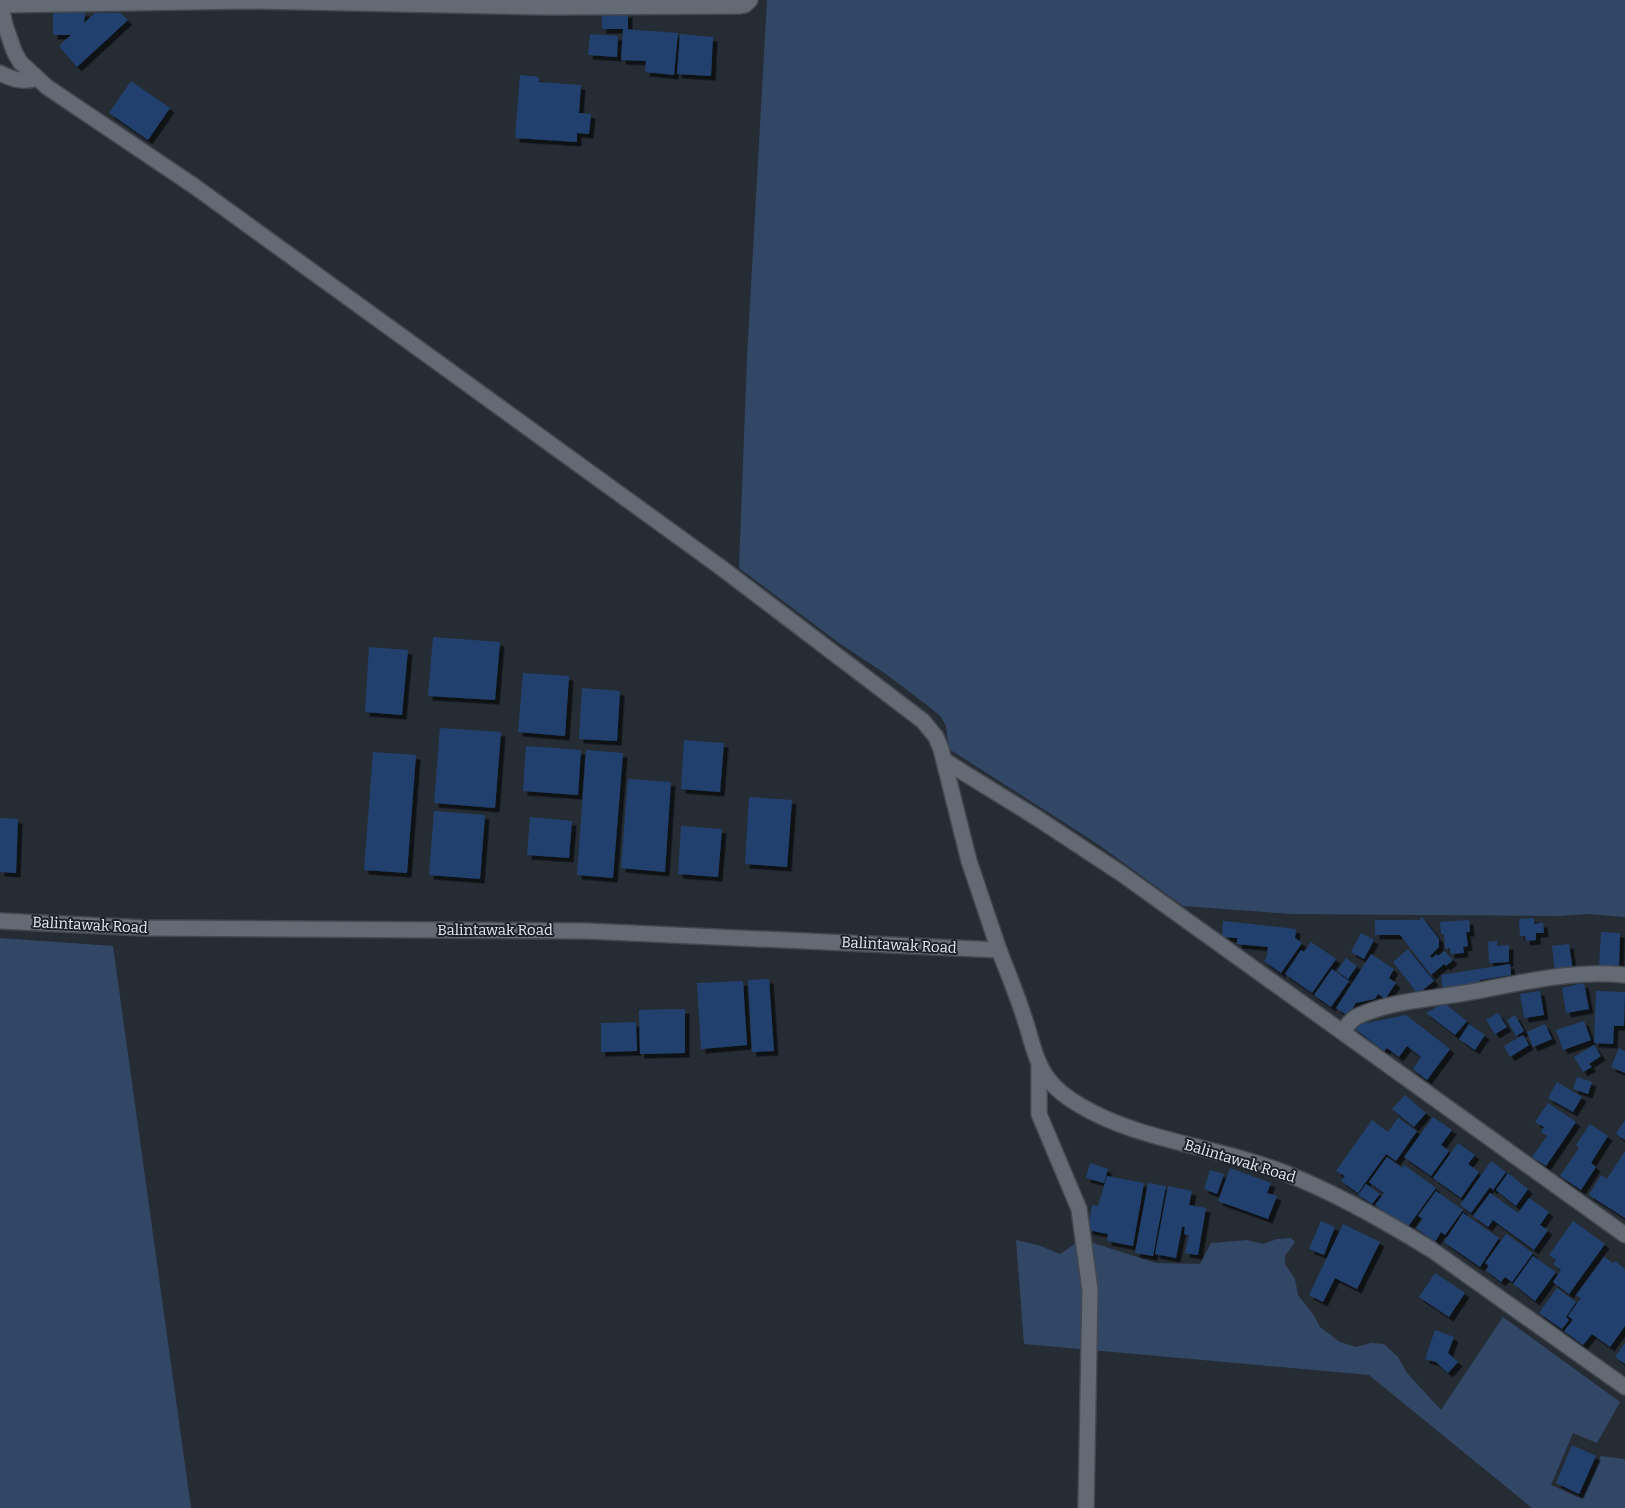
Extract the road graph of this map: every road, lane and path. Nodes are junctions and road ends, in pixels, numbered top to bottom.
1 (750, 0) edge
2 (0, 1) edge
3 (1, 5) edge
4 (0, 73) edge
5 (36, 78) junction
6 (945, 761) junction
7 (0, 921) edge
8 (999, 950) junction
9 (1625, 976) edge
10 (1342, 1032) junction
11 (1039, 1064) junction
12 (1625, 1235) edge
13 (1625, 1387) edge
14 (1086, 1508) edge

1 - 3 street
2 - 3 street
3 - 5 street
4 - 5 street
5 - 6 street
6 - 8 street
6 - 10 street
7 - 8 street, Balintawak Road
8 - 11 street, Balintawak Road
9 - 10 street
10 - 12 street
11 - 13 street, Balintawak Road
11 - 14 street

